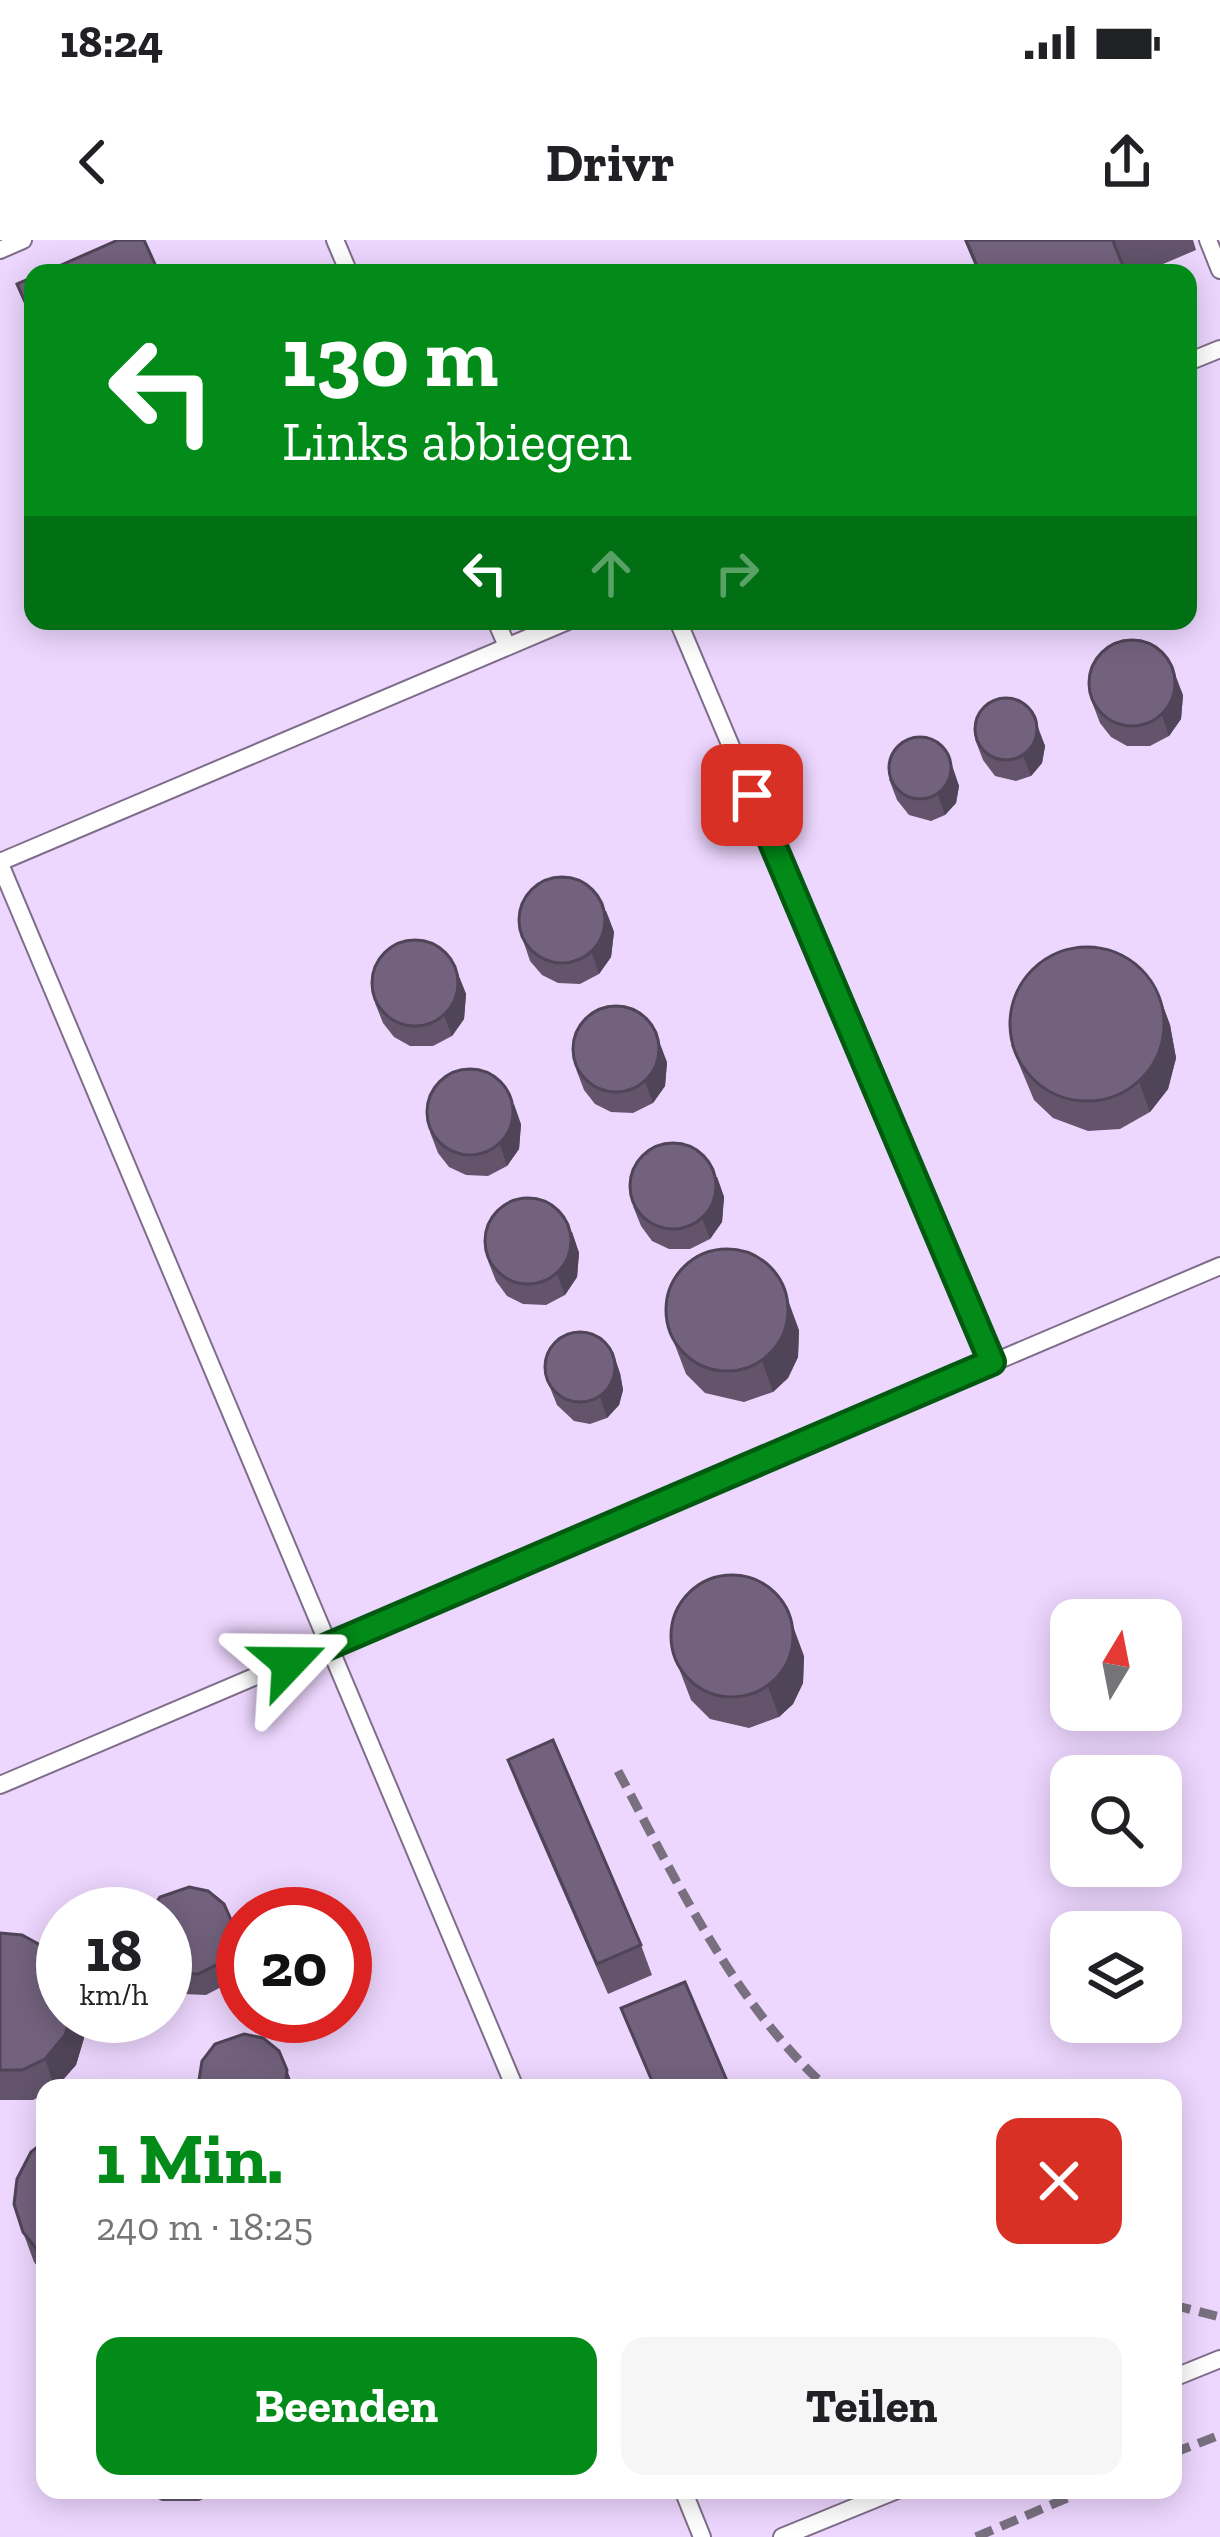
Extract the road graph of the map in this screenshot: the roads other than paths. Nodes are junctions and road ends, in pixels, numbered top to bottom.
1 (23, 240) edge
2 (1208, 240) edge
3 (0, 250) edge
4 (1220, 270) edge
5 (500, 630) edge
6 (546, 630) edge
7 (682, 630) edge
8 (506, 646) junction
9 (0, 862) edge
10 (1220, 1266) edge
11 (992, 1362) junction
12 (330, 1646) junction
13 (0, 1785) edge
14 (511, 2079) edge
15 (1220, 2359) edge
16 (1182, 2374) edge
17 (687, 2499) edge
18 (875, 2499) edge
19 (702, 2537) edge
20 (782, 2537) edge

1 - 3 lane
2 - 4 lane
5 - 8 lane
6 - 8 lane
7 - 11 lane
8 - 9 lane
9 - 12 lane
10 - 11 lane
11 - 12 lane
12 - 13 lane
12 - 14 lane
15 - 16 lane
17 - 19 lane
18 - 20 lane

